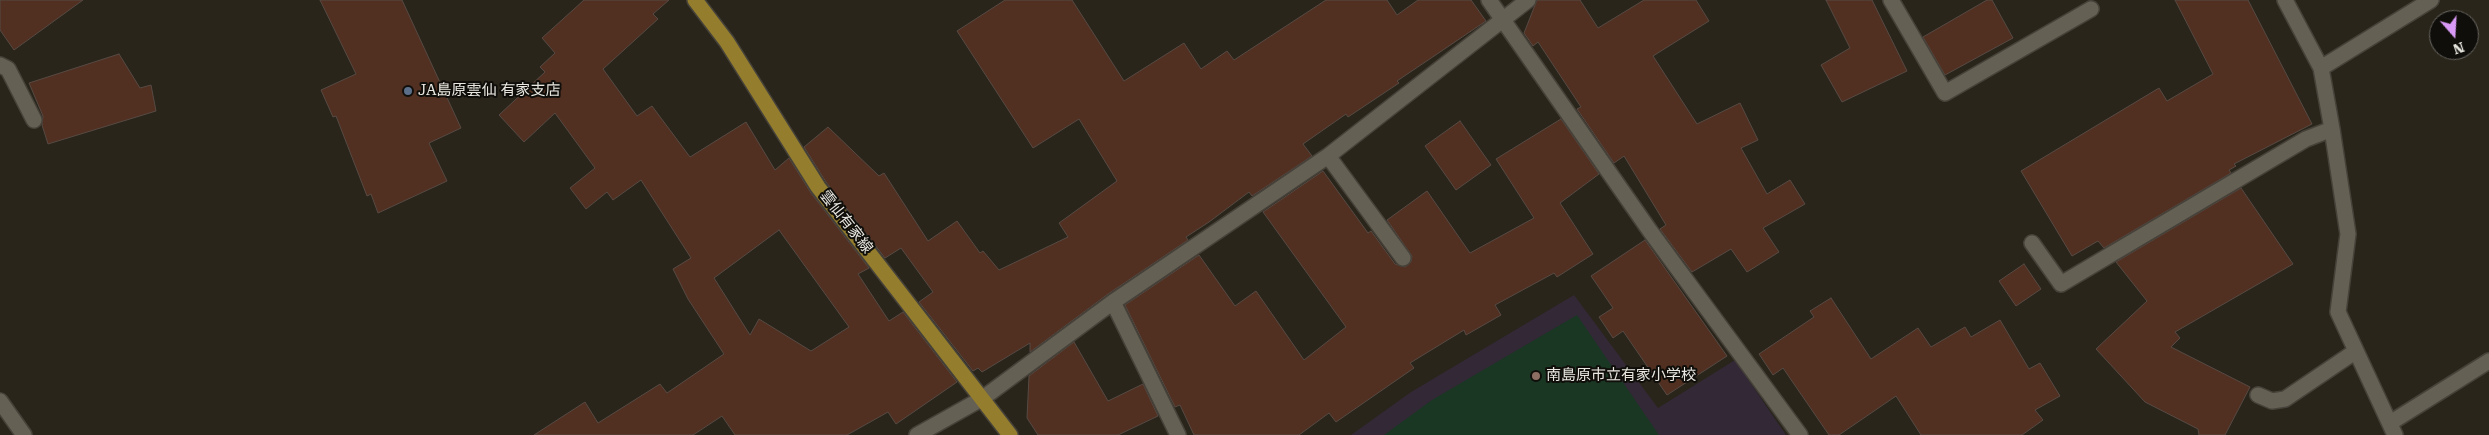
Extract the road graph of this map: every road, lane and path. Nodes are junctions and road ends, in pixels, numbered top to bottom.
1 (696, 0) edge
2 (1488, 0) edge
3 (1528, 0) edge
4 (1891, 0) edge
5 (2286, 0) edge
6 (2431, 0) edge
7 (2091, 8) dead end
8 (1503, 20) junction
9 (0, 65) edge
10 (2321, 68) junction
11 (34, 120) dead end
12 (2332, 129) junction
13 (1328, 156) junction
14 (2032, 243) dead end
15 (1402, 258) dead end
16 (1114, 302) junction
17 (2356, 350) junction
18 (2489, 362) edge
19 (2258, 395) dead end
20 (983, 398) junction
21 (0, 401) edge
22 (2392, 429) edge
23 (24, 435) edge
24 (917, 435) edge
25 (1010, 435) edge
26 (1178, 435) edge
27 (1800, 435) edge

1 - 20 main road, 雲仙有家線
2 - 8 street
3 - 8 street
4 - 7 street
5 - 10 street
6 - 10 street
8 - 13 street
8 - 27 street
9 - 11 street
10 - 12 street
12 - 14 street
12 - 17 street
13 - 15 street
13 - 16 street
16 - 20 street
16 - 26 street
17 - 19 street
17 - 22 street
18 - 22 street
20 - 24 street
20 - 25 main road, 雲仙有家線
21 - 23 street

